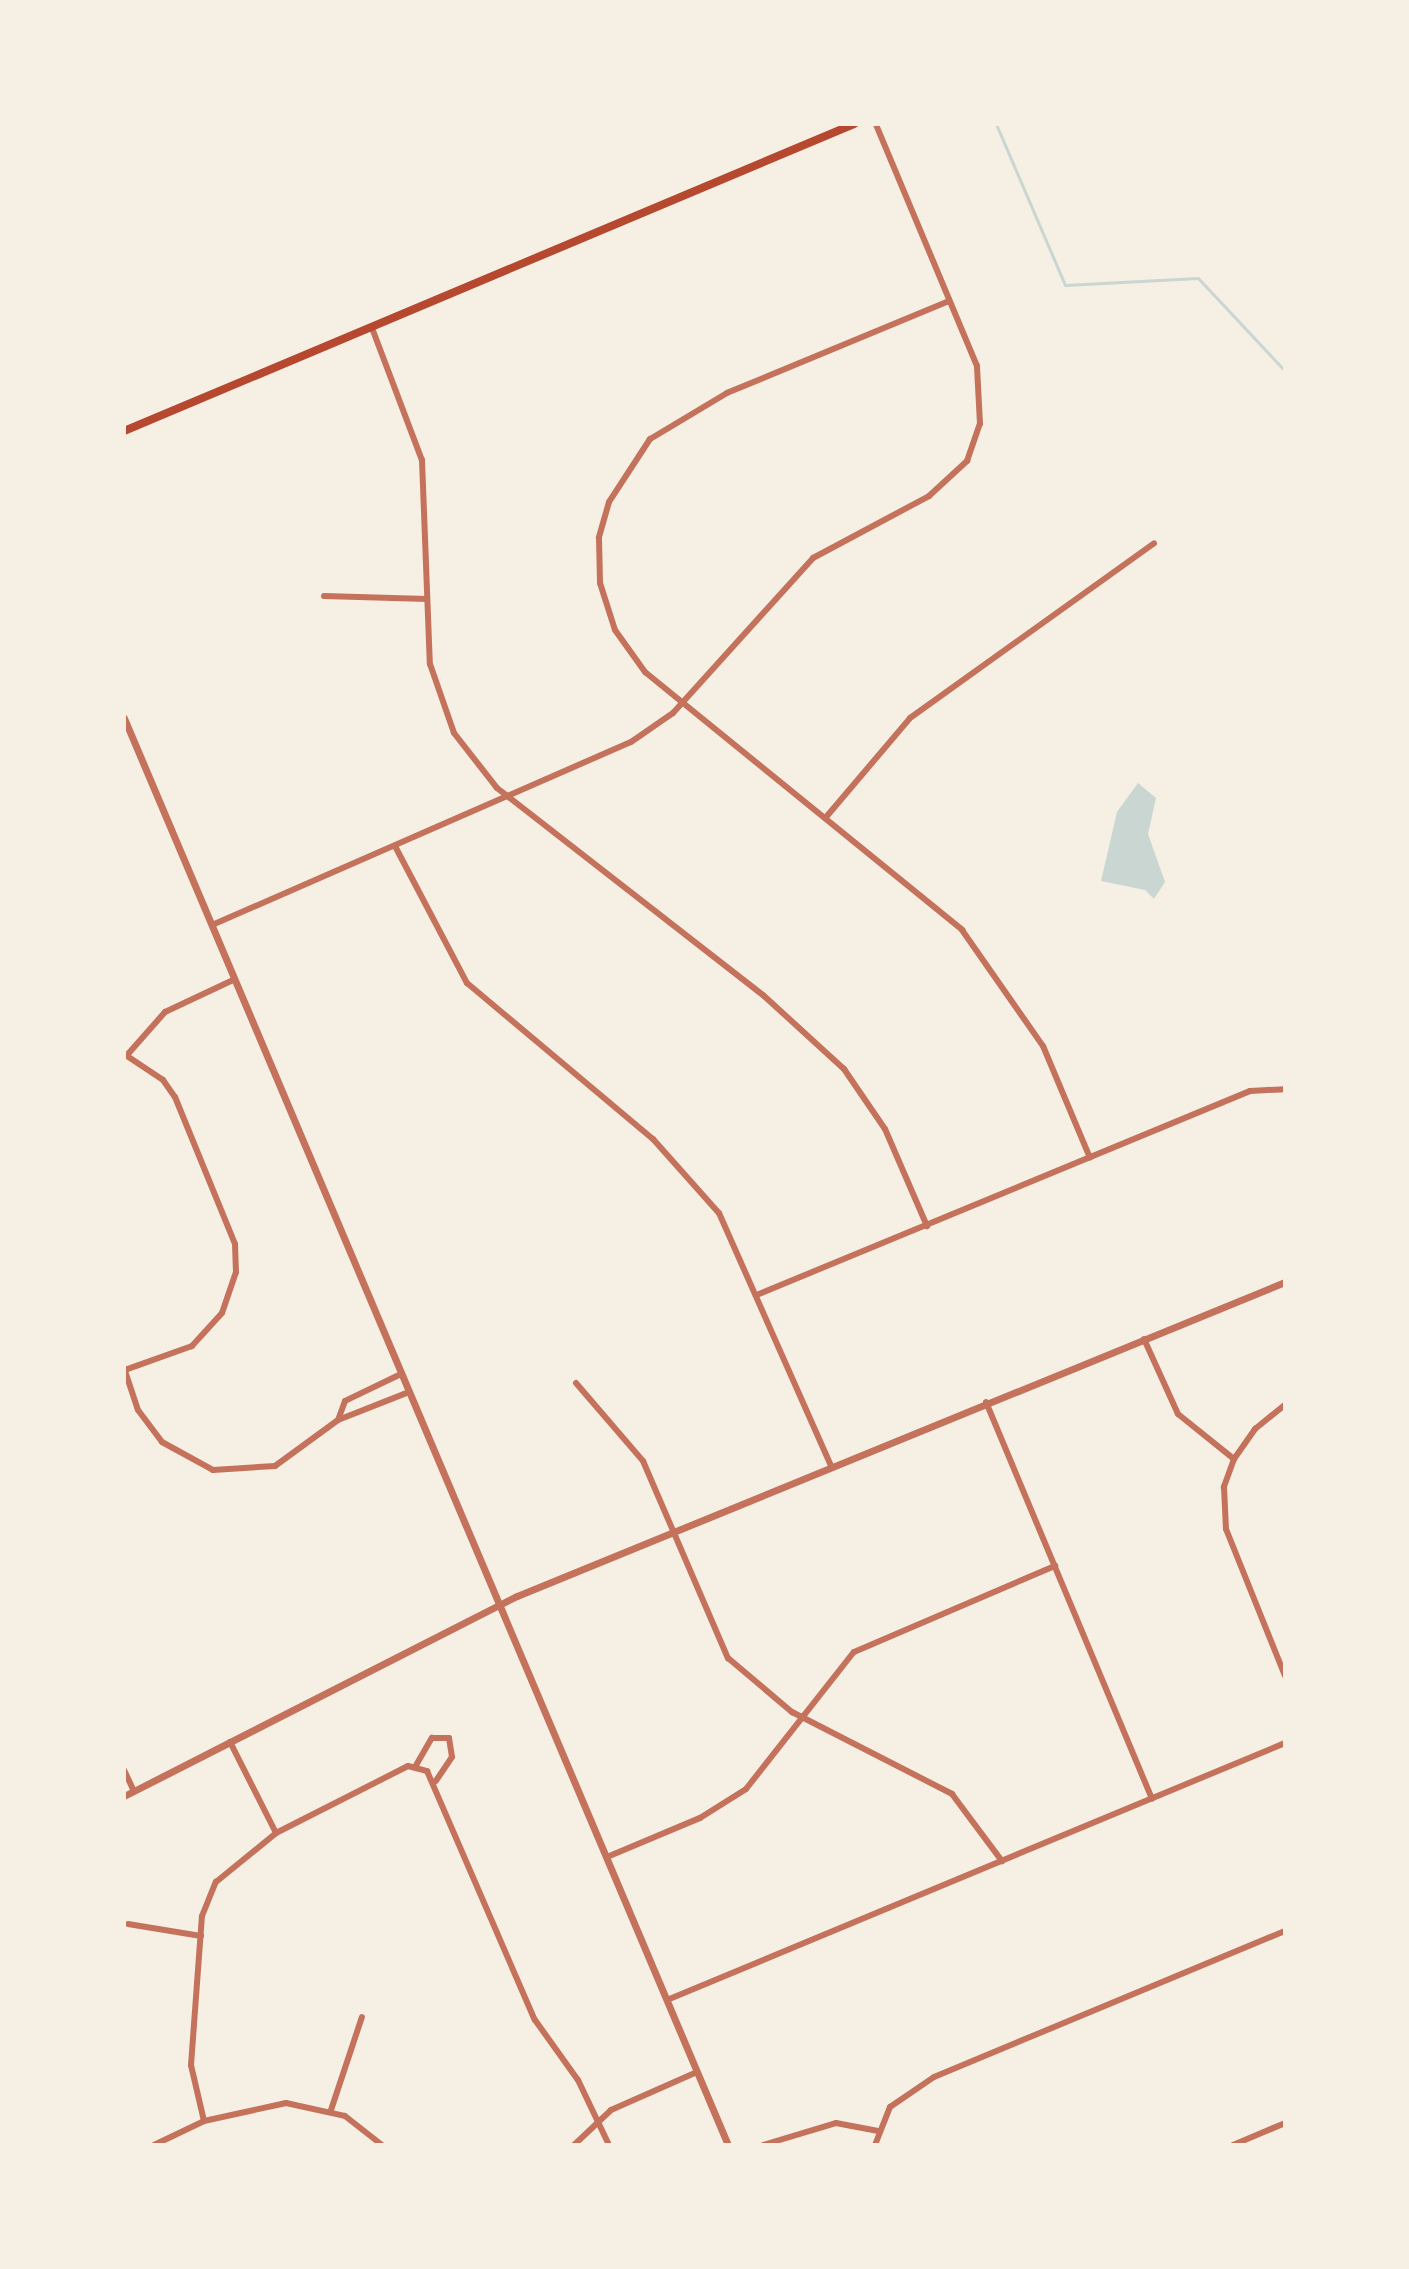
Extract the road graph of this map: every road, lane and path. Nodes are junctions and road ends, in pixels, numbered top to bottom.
1 (854, 124) edge
2 (876, 124) edge
3 (949, 301) junction
4 (372, 328) junction
5 (124, 431) edge
6 (1154, 543) dead end
7 (324, 596) dead end
8 (427, 599) junction
9 (681, 705) junction
10 (124, 718) edge
11 (514, 798) junction
12 (827, 816) junction
13 (396, 848) junction
14 (212, 925) junction
15 (235, 979) junction
16 (126, 1054) edge
17 (1285, 1089) edge
18 (1090, 1158) junction
19 (927, 1226) junction
20 (1285, 1282) edge
21 (759, 1294) junction
22 (1144, 1339) junction
23 (124, 1369) edge
24 (401, 1374) junction
25 (576, 1383) dead end
26 (409, 1392) junction
27 (986, 1402) junction
28 (1285, 1405) edge
29 (338, 1420) junction
30 (1234, 1459) junction
31 (831, 1466) junction
32 (674, 1531) junction
33 (1055, 1566) junction
34 (499, 1605) junction
35 (1285, 1676) edge
36 (800, 1716) junction
37 (230, 1742) junction
38 (1285, 1743) edge
39 (415, 1767) junction
40 (124, 1770) edge
41 (436, 1781) junction
42 (134, 1791) junction
43 (124, 1796) edge
44 (1152, 1799) junction
45 (276, 1833) junction
46 (607, 1857) junction
47 (1002, 1861) junction
48 (128, 1924) dead end
49 (1285, 1931) edge
50 (201, 1936) junction
51 (667, 2000) junction
52 (362, 2017) dead end
53 (697, 2072) junction
54 (331, 2110) junction
55 (598, 2118) junction
56 (204, 2121) junction
57 (1285, 2123) edge
58 (878, 2131) junction
59 (154, 2145) edge
60 (382, 2145) edge
61 (574, 2145) edge
62 (609, 2145) edge
63 (728, 2145) edge
64 (763, 2145) edge
65 (875, 2145) edge
66 (1233, 2145) edge

1 - 4 main road
2 - 3 street
3 - 9 street
3 - 9 street
4 - 5 main road
4 - 8 street
6 - 12 street
7 - 8 street
8 - 11 street
9 - 11 street
9 - 12 street
10 - 14 street
11 - 13 street
11 - 19 street
12 - 18 street
13 - 14 street
13 - 21 street
14 - 15 street
15 - 16 street
15 - 24 street
16 - 23 street
17 - 18 street
18 - 19 street
19 - 21 street
20 - 22 street
21 - 31 street
22 - 27 street
22 - 30 street
23 - 29 street
24 - 26 street
24 - 29 street
25 - 32 street
26 - 29 street
26 - 34 street
27 - 31 street
27 - 33 street
28 - 30 street
30 - 35 street
31 - 32 street
32 - 34 street
32 - 36 street
33 - 36 street
33 - 44 street
34 - 37 street
34 - 46 street
36 - 46 street
36 - 47 street
37 - 42 street
37 - 45 street
38 - 44 street
39 - 41 street
39 - 41 street
39 - 45 street
40 - 42 street
41 - 55 street
42 - 43 street
44 - 47 street
45 - 50 street
46 - 51 street
47 - 51 street
48 - 50 street
49 - 58 street
50 - 56 street
51 - 53 street
52 - 54 street
53 - 55 street
53 - 63 street
54 - 56 street
54 - 60 street
55 - 61 street
55 - 62 street
56 - 59 street
57 - 66 street
58 - 64 street
58 - 65 street

